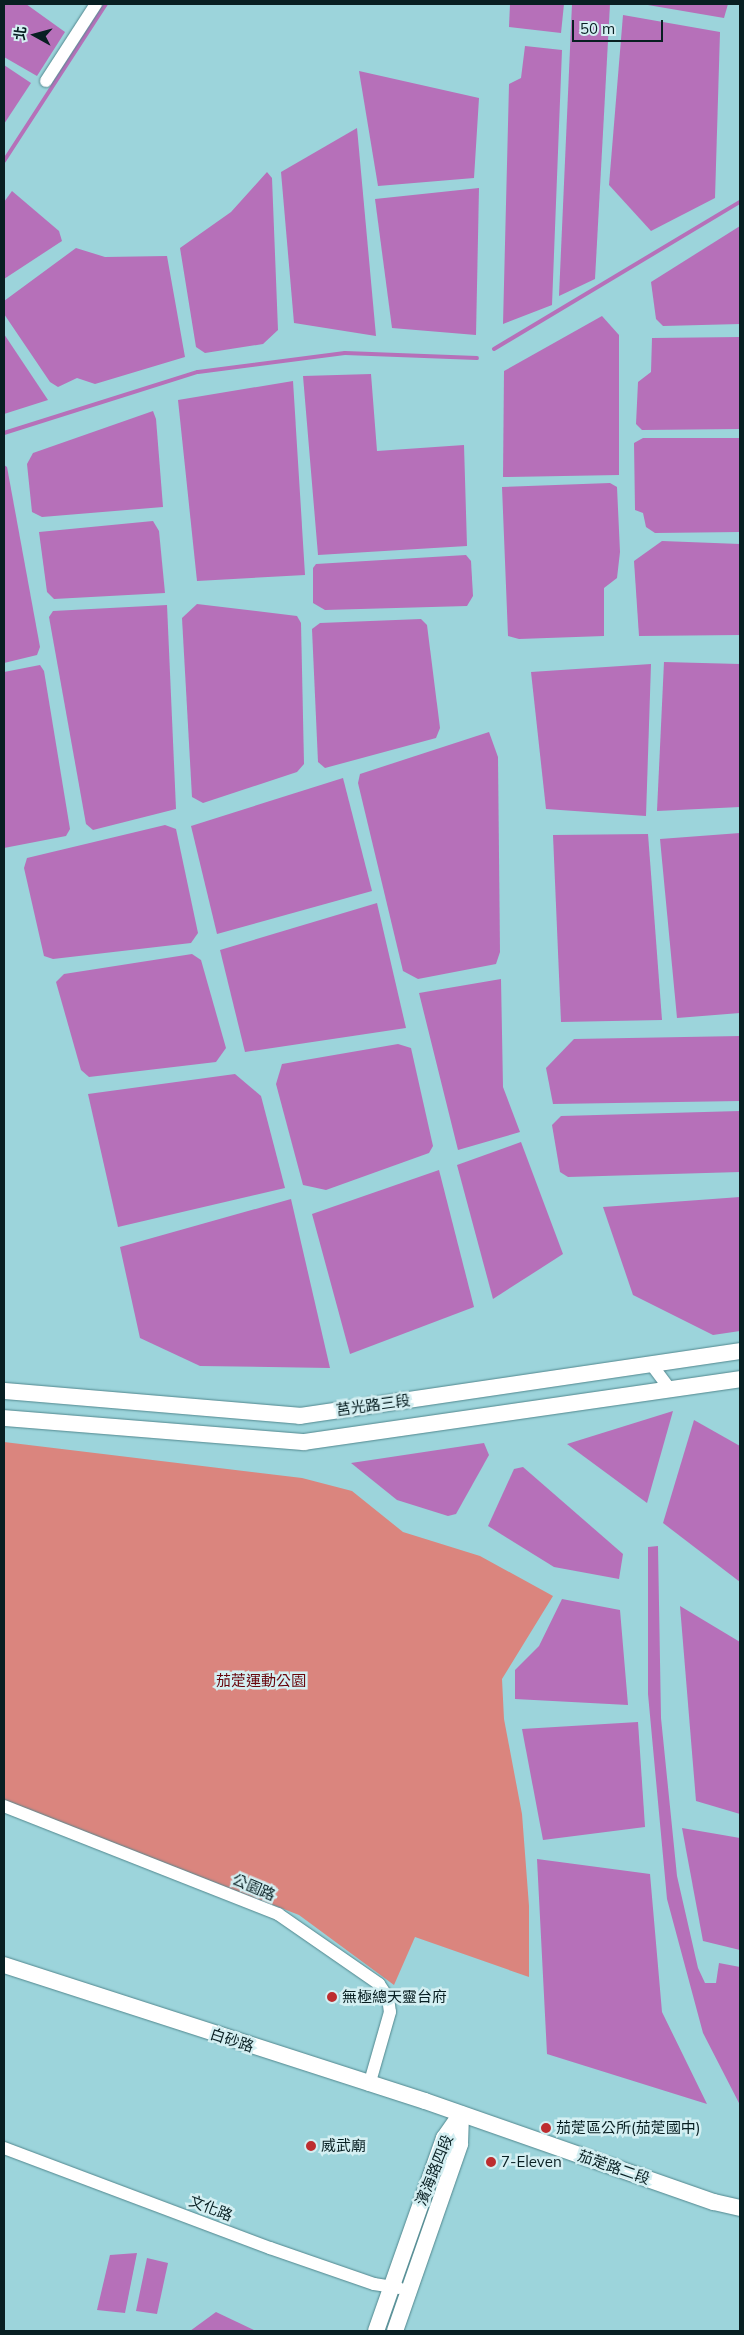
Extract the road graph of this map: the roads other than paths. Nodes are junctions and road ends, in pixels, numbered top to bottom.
1 (96, 4) edge
2 (46, 81) dead end
3 (740, 1351) edge
4 (652, 1364) junction
5 (740, 1379) edge
6 (670, 1389) junction
7 (4, 1391) edge
8 (4, 1418) edge
9 (4, 1806) edge
10 (4, 1965) edge
11 (369, 2085) junction
12 (461, 2114) junction
13 (4, 2148) edge
14 (740, 2208) edge
15 (392, 2286) junction
16 (409, 2292) junction
17 (376, 2331) edge
18 (395, 2331) edge

1 - 2 street
3 - 4 street, 莒光路三段
4 - 6 street
4 - 7 street, 莒光路三段
5 - 6 street, 莒光路三段
6 - 8 street, 莒光路三段
9 - 11 street, 公園路
10 - 11 street, 白砂路
11 - 12 street, 白砂路
12 - 14 street, 茄萣路二段
12 - 15 street, 濱海路四段
12 - 16 street, 濱海路四段
13 - 15 street, 文化路
15 - 16 street, 文化路
15 - 17 street, 濱海路四段
16 - 18 street, 濱海路四段

